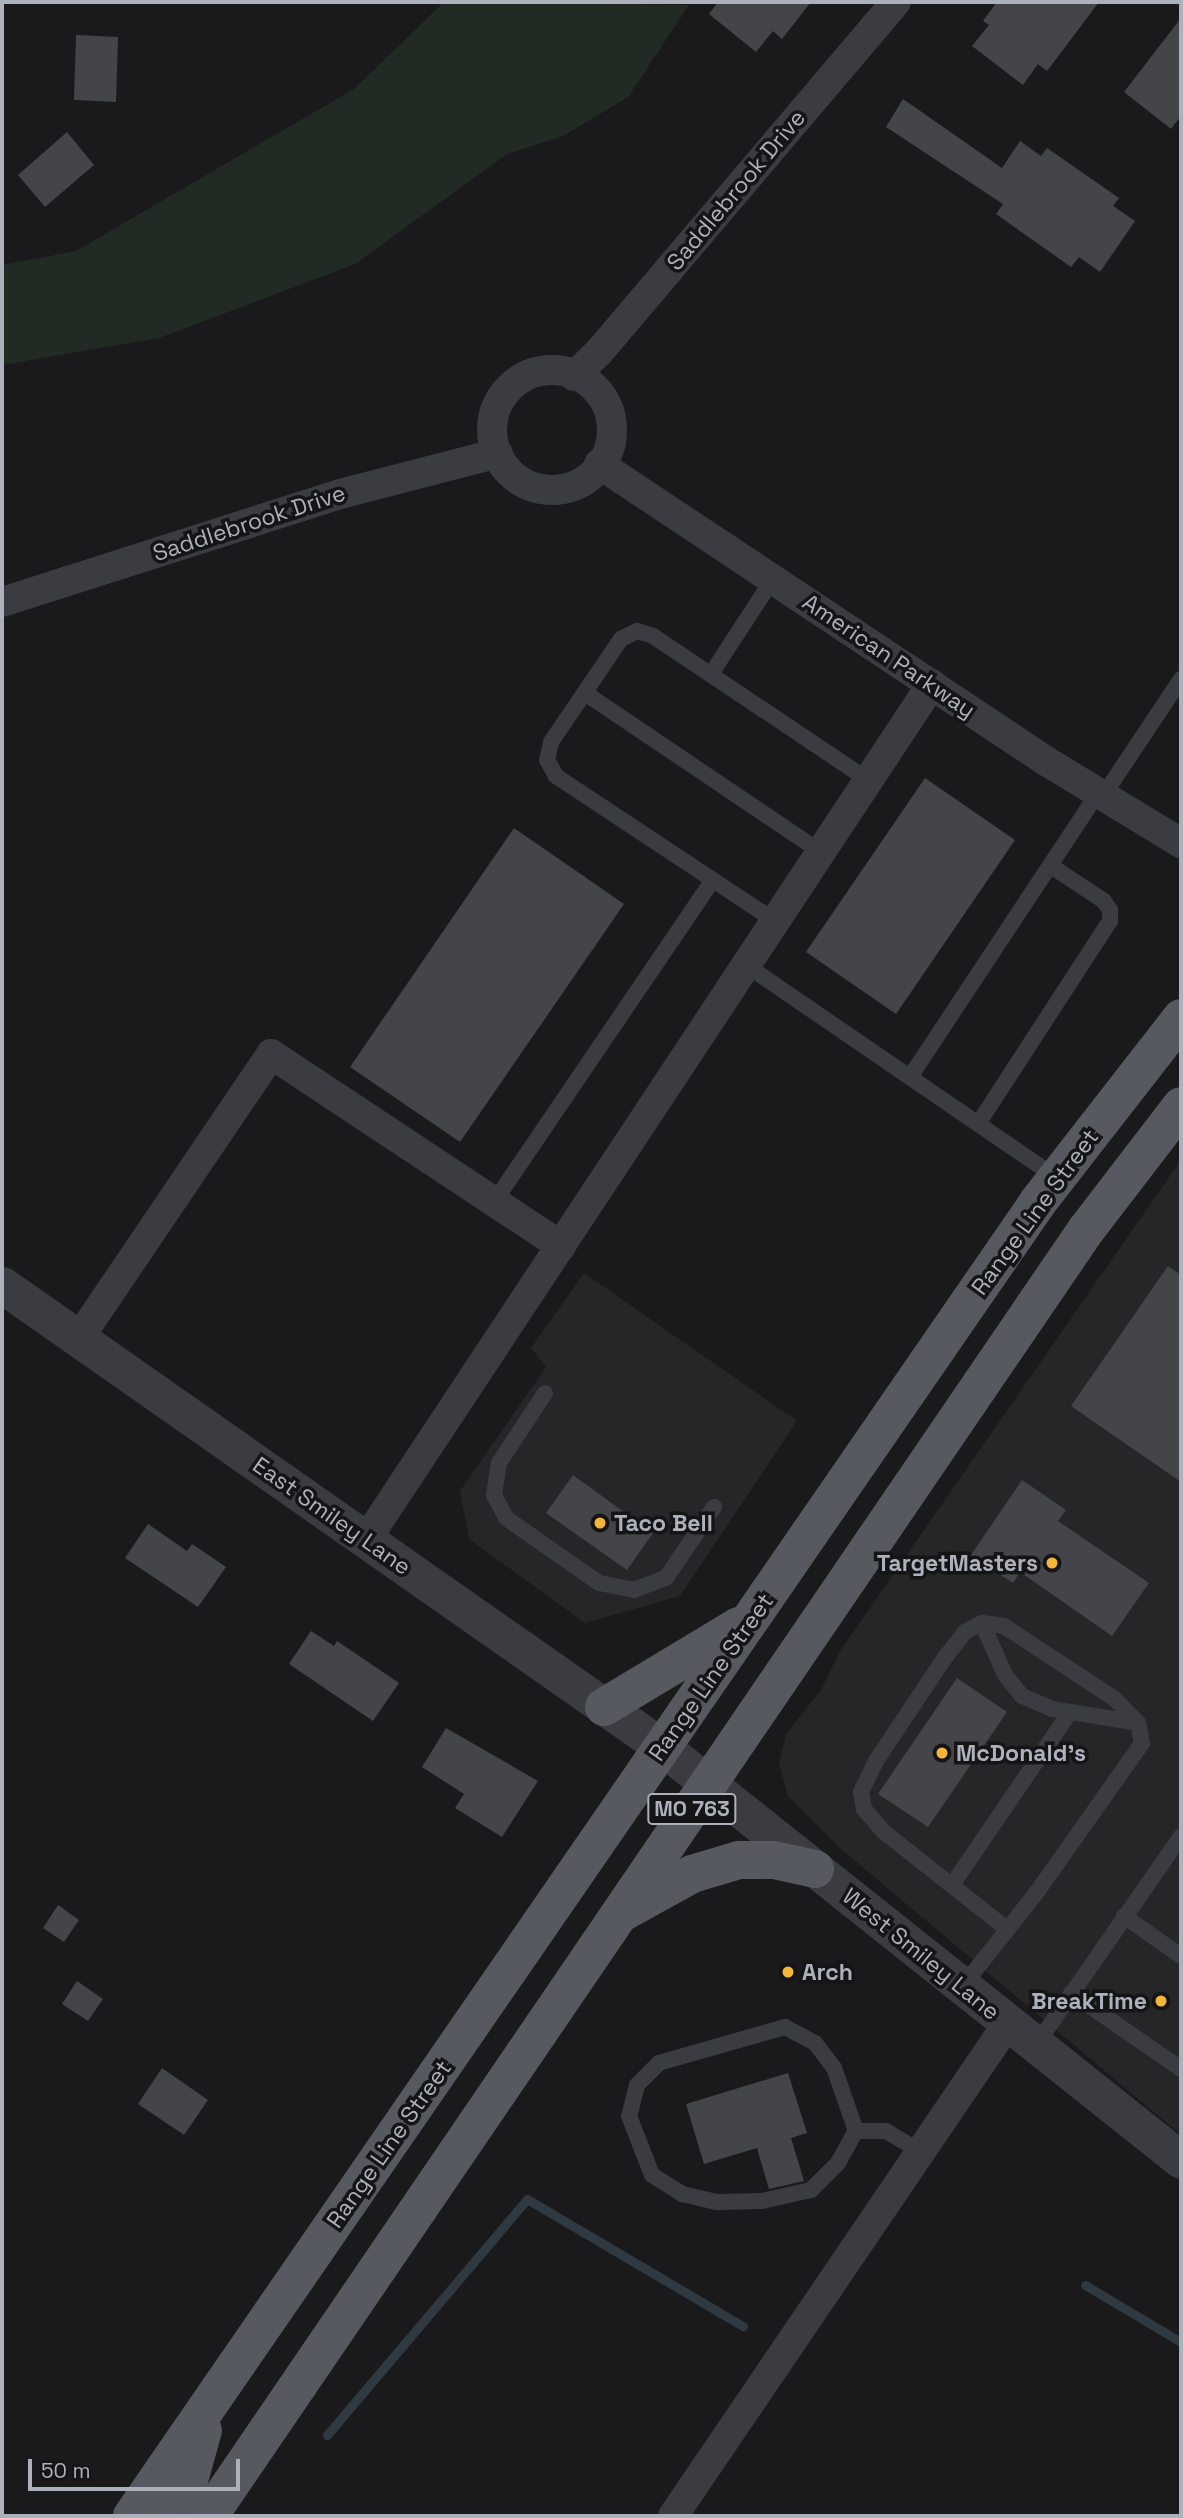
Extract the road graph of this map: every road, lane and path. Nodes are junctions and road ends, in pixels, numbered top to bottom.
1 (896, 2) edge
2 (574, 376) junction
3 (499, 453) junction
4 (599, 464) junction
5 (773, 579) junction
6 (2, 602) edge
7 (1181, 666) edge
8 (711, 674) junction
9 (1181, 676) edge
10 (932, 684) junction
11 (584, 693) junction
12 (868, 780) junction
13 (1101, 794) junction
14 (1181, 843) edge
15 (821, 852) junction
16 (1051, 866) junction
17 (713, 880) junction
18 (775, 921) junction
19 (746, 965) junction
20 (1181, 1018) edge
21 (910, 1077) junction
22 (1181, 1092) edge
23 (1172, 1119) edge
24 (978, 1124) junction
25 (1057, 1178) junction
26 (494, 1202) junction
27 (561, 1246) junction
28 (2, 1285) edge
29 (79, 1338) junction
30 (545, 1393) dead end
31 (714, 1507) dead end
32 (366, 1540) junction
33 (750, 1620) junction
34 (982, 1623) junction
35 (604, 1707) junction
36 (1070, 1712) junction
37 (1139, 1723) junction
38 (662, 1747) junction
39 (709, 1784) junction
40 (1181, 1836) edge
41 (814, 1869) junction
42 (952, 1885) junction
43 (620, 1914) junction
44 (1124, 1916) junction
45 (1007, 1929) junction
46 (1181, 1956) edge
47 (962, 1987) junction
48 (1071, 1993) junction
49 (1022, 2034) junction
50 (1181, 2069) edge
51 (856, 2131) junction
52 (1177, 2147) edge
53 (921, 2152) junction
54 (212, 2401) junction
55 (132, 2516) edge
56 (173, 2516) edge
57 (209, 2516) edge
58 (673, 2516) edge

1 - 2 street, Saddlebrook Drive
2 - 3 street
2 - 4 street
3 - 4 street
3 - 6 street, Saddlebrook Drive
4 - 5 street, American Parkway
5 - 8 lane
5 - 10 street, American Parkway
7 - 9 lane
8 - 11 lane
8 - 12 lane
9 - 13 lane
10 - 12 street
10 - 13 street, American Parkway
11 - 15 lane
11 - 17 lane
12 - 15 street
13 - 14 street, American Parkway
13 - 16 lane
15 - 18 street
16 - 21 lane
16 - 24 lane
17 - 18 lane
17 - 26 lane
18 - 19 street
19 - 21 lane
19 - 27 street
20 - 25 main road, Range Line Street / MO 763
21 - 24 lane
22 - 23 main road
23 - 39 main road, MO 763
24 - 25 lane
25 - 33 main road, Range Line Street / MO 763
26 - 27 street
26 - 29 street
27 - 32 street
28 - 29 street, East Smiley Lane
29 - 32 street, East Smiley Lane
30 - 31 lane
32 - 35 street, East Smiley Lane
33 - 35 main road
33 - 38 main road, Range Line Street / MO 763
34 - 36 lane
34 - 37 lane
34 - 42 lane
35 - 38 street, East Smiley Lane
36 - 37 lane
36 - 42 lane
37 - 45 lane
38 - 39 street, West Smiley Lane
38 - 54 main road, Range Line Street / MO 763
39 - 41 street, West Smiley Lane
39 - 43 main road, MO 763
40 - 44 lane
41 - 43 main road
41 - 47 street, West Smiley Lane
42 - 45 lane
43 - 57 main road, MO 763
44 - 46 lane
44 - 48 lane
45 - 47 lane
47 - 49 street, West Smiley Lane
48 - 49 lane
48 - 50 lane
49 - 52 street, West Smiley Lane
49 - 53 street
51 - 51 lane
51 - 53 lane
53 - 58 street
54 - 55 main road, Range Line Street / MO 763
54 - 56 main road

